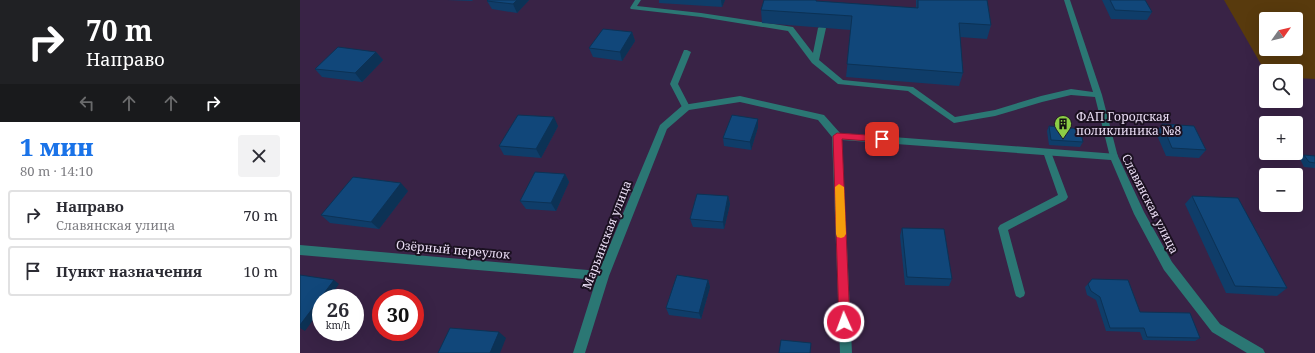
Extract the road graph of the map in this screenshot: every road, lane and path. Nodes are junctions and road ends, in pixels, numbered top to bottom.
1 (638, 0) edge
2 (1067, 0) edge
3 (822, 28) edge
4 (687, 52) dead end
5 (815, 61) junction
6 (1098, 95) junction
7 (686, 107) junction
8 (837, 136) junction
9 (1048, 152) junction
10 (1114, 157) junction
11 (300, 250) edge
12 (603, 276) junction
13 (1020, 293) dead end
14 (579, 353) edge
15 (846, 353) edge
16 (1259, 353) edge

1 - 5 lane
2 - 6 lane
3 - 5 lane
4 - 7 lane
5 - 6 lane
6 - 10 lane
7 - 8 street
7 - 12 street, Марьинская улица
8 - 9 street, Славянская улица
8 - 15 street
9 - 10 street, Славянская улица
9 - 13 lane
10 - 16 street, Славянская улица
11 - 12 street, Озёрный переулок
12 - 14 street, Марьинская улица

